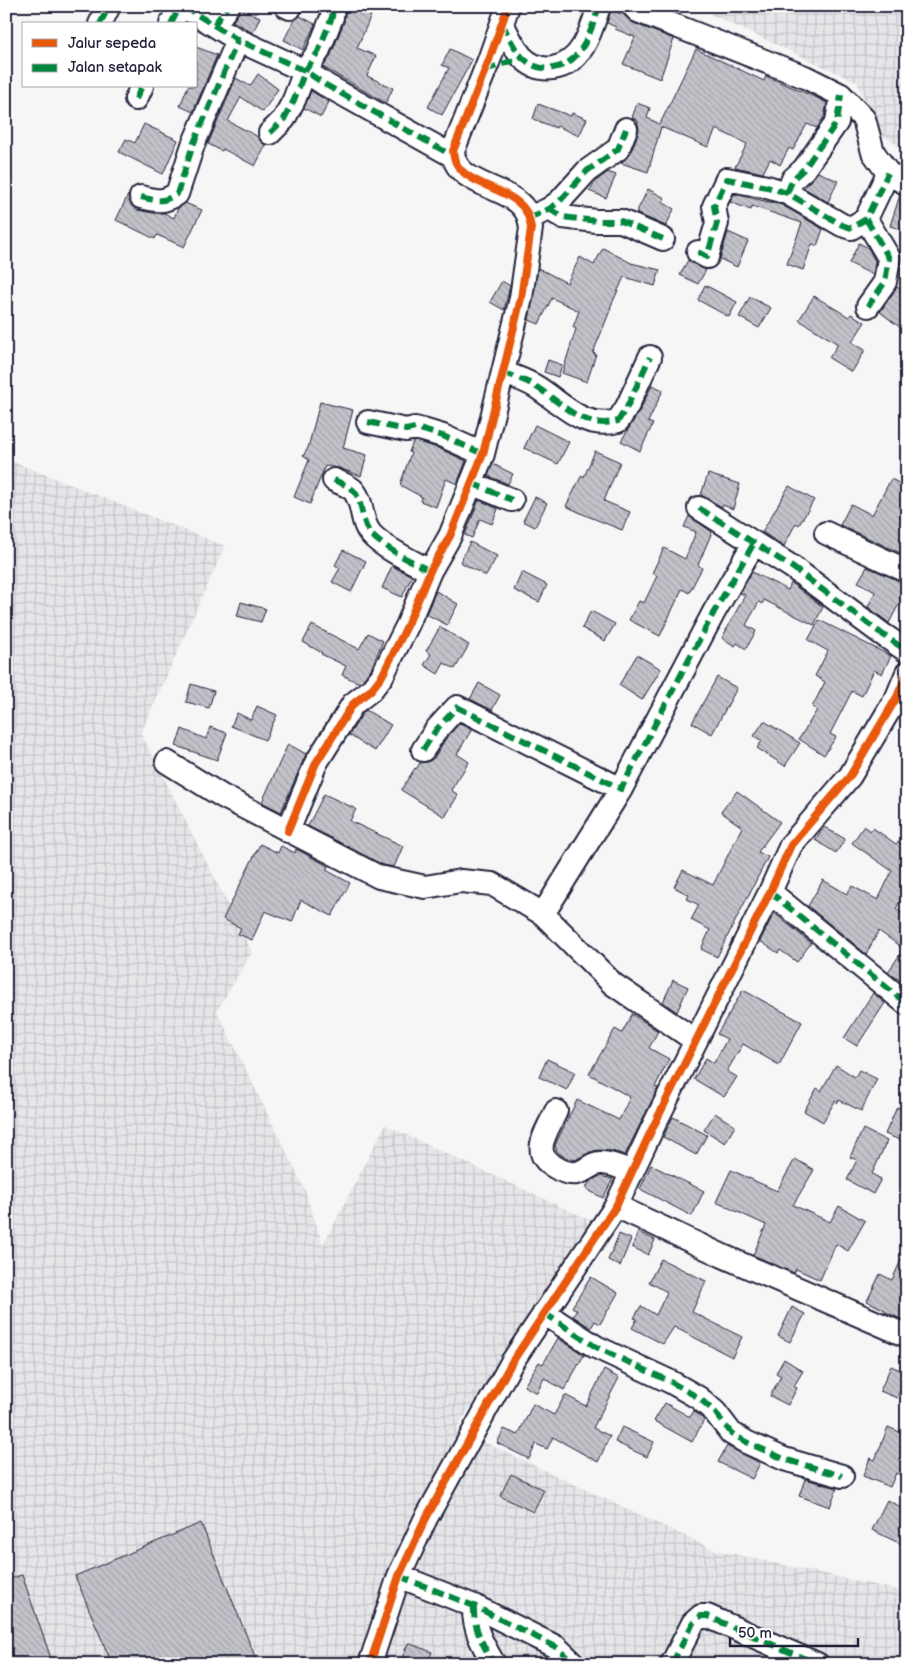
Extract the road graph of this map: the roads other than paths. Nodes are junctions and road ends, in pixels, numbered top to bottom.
1 (109, 6) edge
2 (181, 6) edge
3 (228, 6) edge
4 (333, 6) edge
5 (599, 6) edge
6 (633, 6) edge
7 (505, 15) edge
8 (101, 22) edge
9 (173, 22) edge
10 (214, 25) junction
11 (238, 40) junction
12 (523, 58) junction
13 (485, 70) junction
14 (305, 71) junction
15 (841, 95) junction
16 (626, 129) dead end
17 (270, 133) dead end
18 (453, 156) junction
19 (898, 178) edge
20 (787, 193) junction
21 (141, 197) dead end
22 (539, 214) junction
23 (866, 219) junction
24 (663, 239) dead end
25 (698, 252) dead end
26 (868, 306) dead end
27 (650, 357) dead end
28 (503, 372) junction
29 (368, 422) dead end
30 (483, 454) junction
31 (334, 480) dead end
32 (471, 483) junction
33 (512, 500) dead end
34 (699, 508) dead end
35 (826, 533) dead end
36 (754, 543) junction
37 (430, 571) junction
38 (907, 571) edge
39 (907, 651) edge
40 (907, 673) edge
41 (423, 750) dead end
42 (167, 762) dead end
43 (621, 789) junction
44 (288, 831) junction
45 (770, 892) junction
46 (543, 914) junction
47 (907, 1004) edge
48 (696, 1041) junction
49 (556, 1110) dead end
50 (632, 1172) junction
51 (616, 1206) junction
52 (544, 1313) junction
53 (907, 1336) edge
54 (842, 1476) dead end
55 (399, 1576) junction
56 (474, 1606) junction
57 (370, 1664) edge
58 (494, 1664) edge
59 (574, 1664) edge
60 (672, 1664) edge
61 (817, 1664) edge

1 - 8 street
2 - 9 street
2 - 10 street
3 - 10 street
4 - 14 street
5 - 12 street
6 - 15 street
7 - 12 street
7 - 13 street
10 - 11 street
11 - 14 street
11 - 21 street
12 - 13 street
13 - 18 street
14 - 17 street
14 - 18 street
15 - 19 street
15 - 20 street
16 - 22 street
18 - 22 street
19 - 23 street
20 - 23 street
20 - 25 street
22 - 24 street
22 - 28 street
23 - 26 street
27 - 28 street
28 - 30 street
29 - 30 street
30 - 32 street
31 - 37 street
32 - 33 street
32 - 37 street
34 - 36 street
35 - 38 street
36 - 39 street
36 - 43 street
37 - 44 street
40 - 45 street
41 - 43 street
42 - 44 street
43 - 46 street
44 - 46 street
45 - 47 street
45 - 48 street
46 - 48 street
48 - 50 street
49 - 50 street
50 - 51 street
51 - 52 street
51 - 53 street
52 - 54 street
52 - 55 street
55 - 56 street
55 - 57 street
56 - 58 street
56 - 59 street
60 - 61 street

